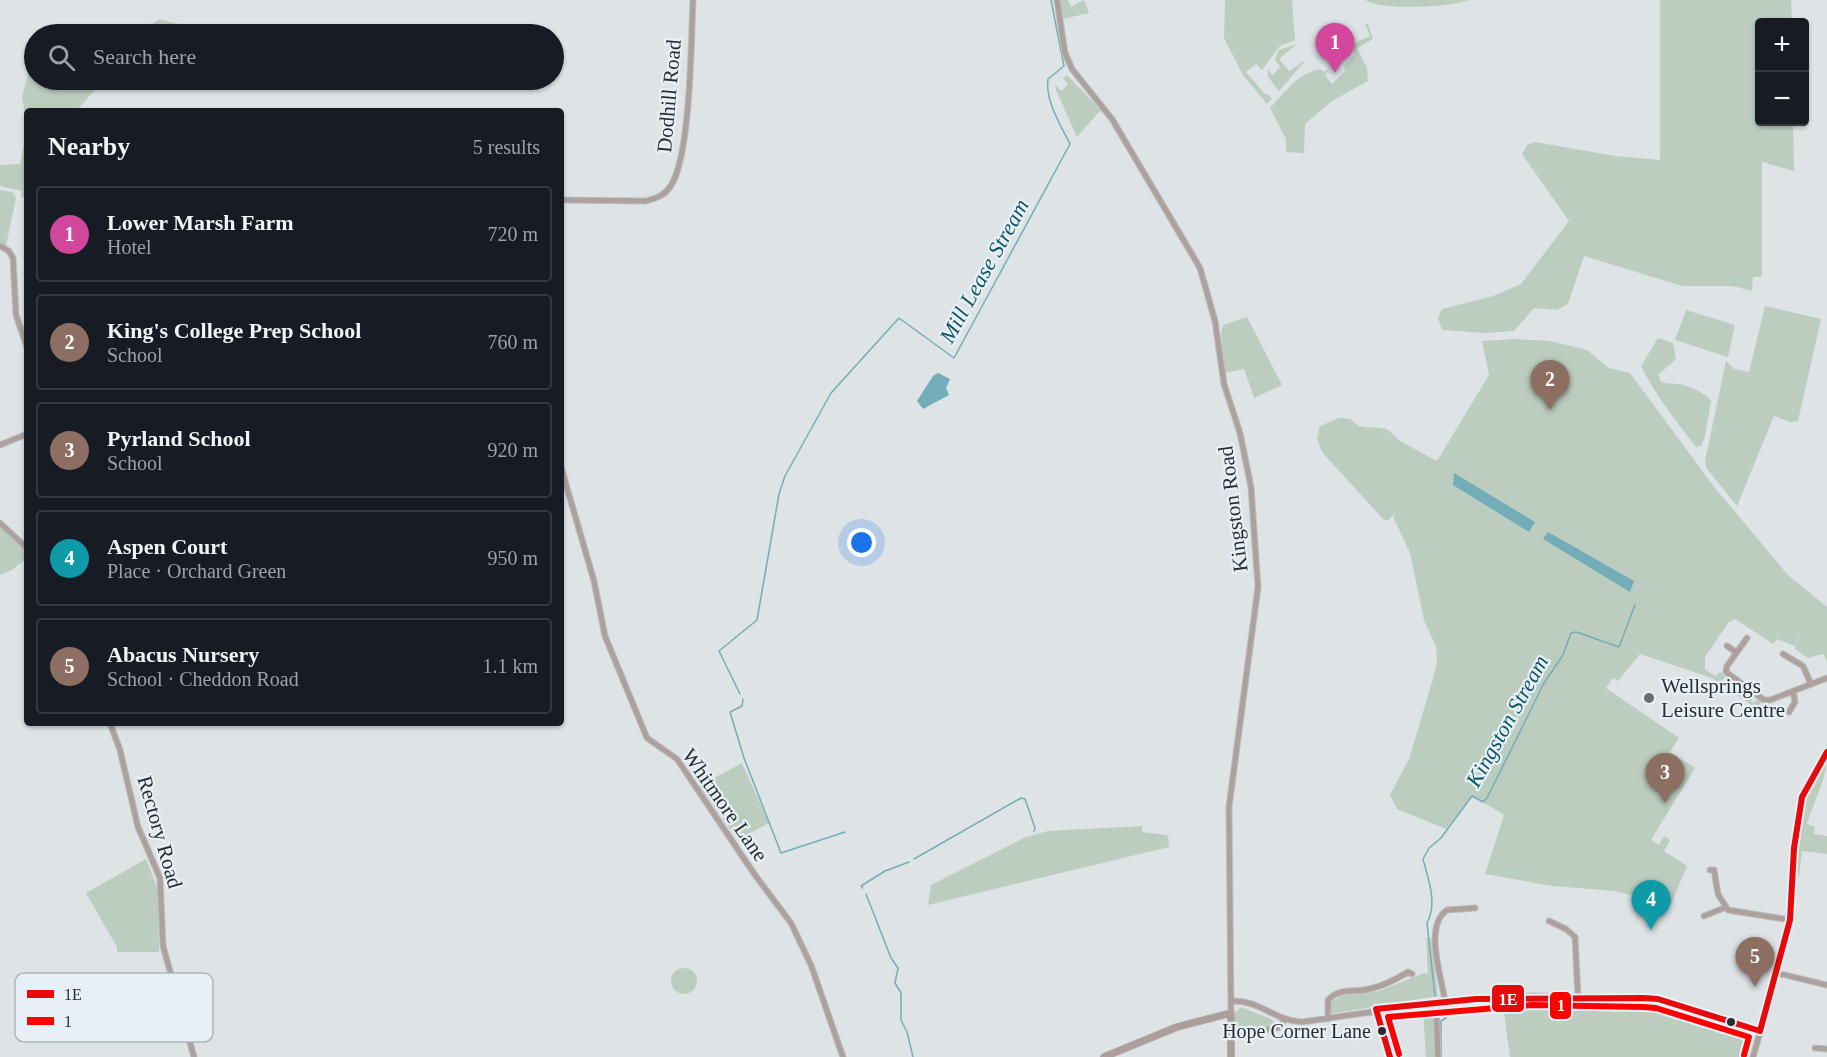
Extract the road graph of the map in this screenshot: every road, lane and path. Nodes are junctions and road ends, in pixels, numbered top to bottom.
1 (693, 0) edge
2 (1057, 0) edge
3 (564, 200) edge
4 (0, 246) edge
5 (24, 338) edge
6 (24, 435) edge
7 (0, 445) edge
8 (564, 477) edge
9 (0, 523) edge
10 (24, 545) edge
11 (1747, 638) dead end
12 (1728, 646) dead end
13 (1736, 652) junction
14 (1783, 654) dead end
15 (1827, 678) edge
16 (1811, 684) junction
17 (1793, 691) junction
18 (1789, 712) dead end
19 (111, 726) edge
20 (1827, 752) edge
21 (1714, 870) dead end
22 (1475, 908) dead end
23 (1724, 908) junction
24 (1704, 916) dead end
25 (1549, 921) dead end
26 (1790, 921) junction
27 (1409, 971) dead end
28 (171, 973) edge
29 (1777, 973) junction
30 (1827, 985) edge
31 (1578, 997) junction
32 (1231, 1000) junction
33 (1436, 1002) junction
34 (1445, 1002) junction
35 (1376, 1009) junction
36 (1231, 1014) junction
37 (1328, 1019) junction
38 (1284, 1020) junction
39 (1760, 1031) junction
40 (1239, 1036) dead end
41 (190, 1042) edge
42 (1815, 1048) dead end
43 (1122, 1049) junction
44 (1827, 1050) edge
45 (194, 1057) edge
46 (843, 1057) edge
47 (1104, 1057) edge
48 (1125, 1057) edge
49 (1231, 1057) edge
50 (1390, 1057) edge
51 (1438, 1057) edge
52 (1753, 1057) edge

1 - 3 street, Dodhill Road
2 - 32 street, Kingston Road
4 - 5 street
6 - 7 street
8 - 46 street, Whitmore Lane
9 - 10 street
11 - 13 street
12 - 13 street
13 - 17 street
14 - 16 street
15 - 16 street
16 - 17 street
17 - 18 street
19 - 28 street, Rectory Road
20 - 26 street
21 - 23 street
22 - 34 street
23 - 24 street
23 - 26 street
25 - 31 street
26 - 29 street
27 - 37 street
29 - 30 street
29 - 39 street
31 - 34 street
31 - 39 street
32 - 36 street, Kingston Road
32 - 38 street
33 - 34 street
33 - 35 street
33 - 51 street
35 - 37 street
35 - 50 street
36 - 43 street
36 - 49 street, Kingston Road
37 - 38 street
38 - 40 street
39 - 52 street
41 - 45 street, Rectory Road
42 - 44 street
43 - 47 street
43 - 48 street

